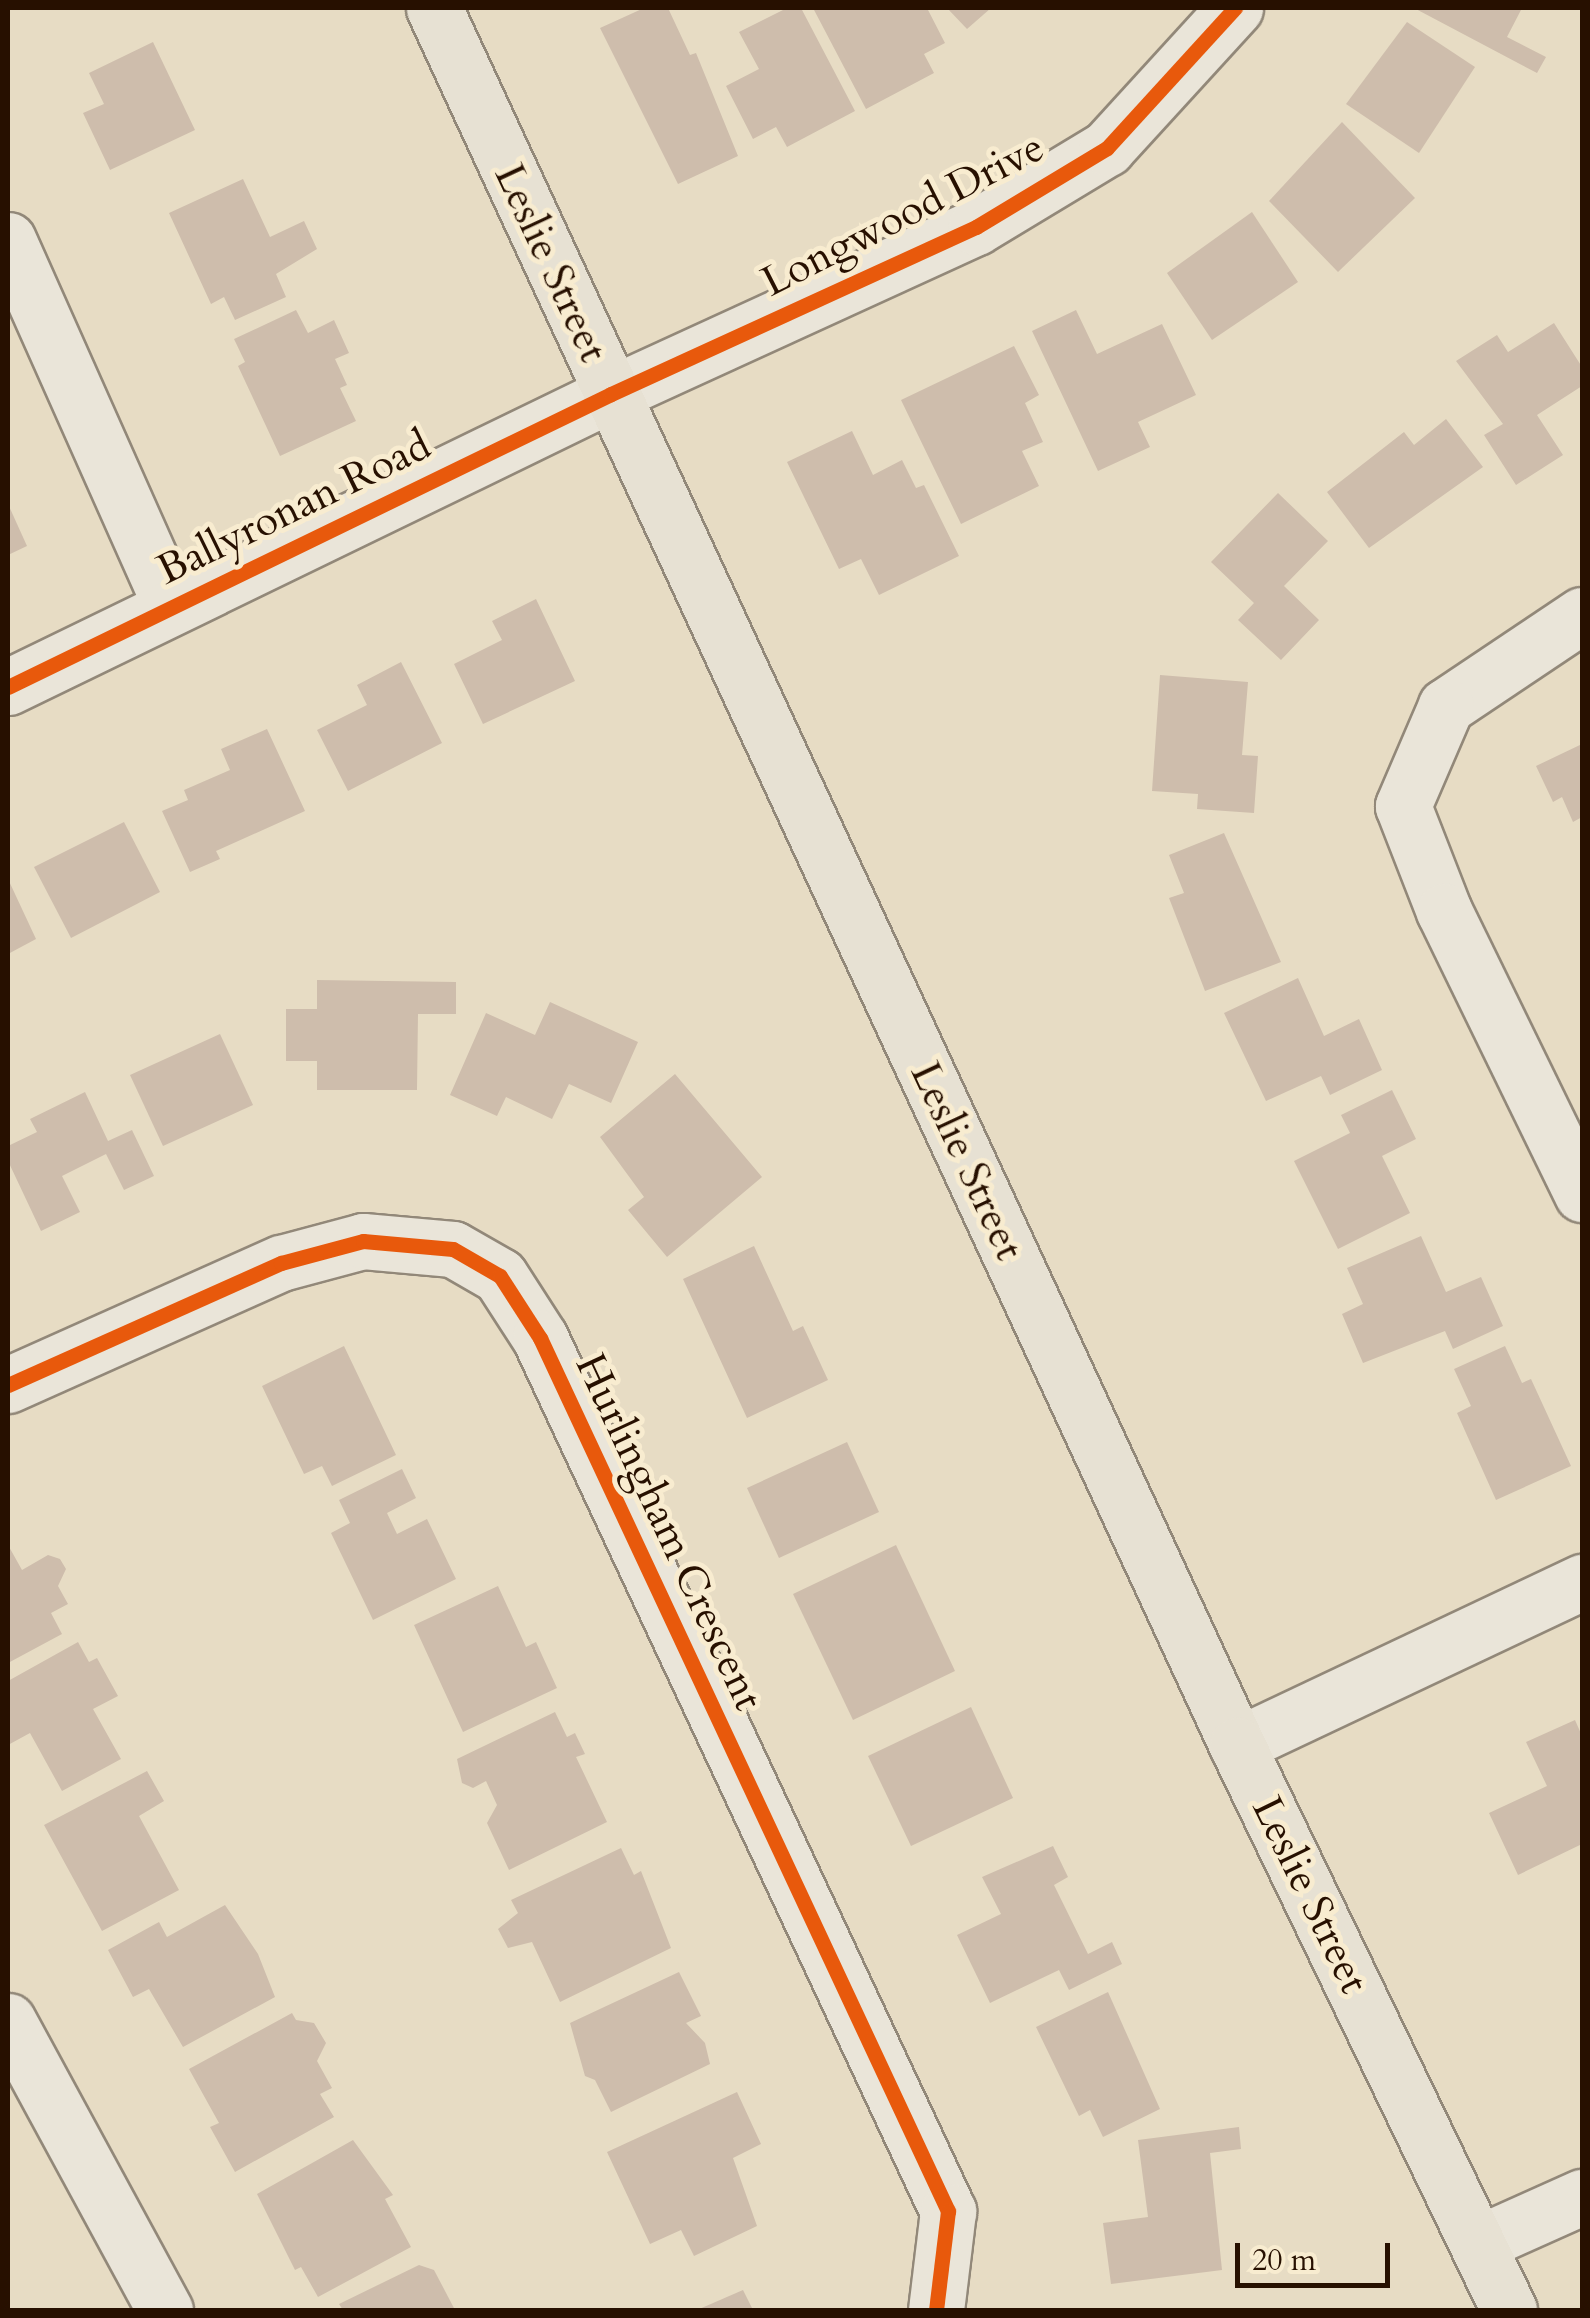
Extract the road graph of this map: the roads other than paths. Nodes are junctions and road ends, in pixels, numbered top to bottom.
1 (434, 8) edge
2 (1235, 8) edge
3 (8, 240) edge
4 (612, 394) junction
5 (171, 606) junction
6 (1582, 615) edge
7 (8, 687) edge
8 (1582, 1194) edge
9 (8, 1385) edge
10 (1582, 1582) edge
11 (1237, 1745) junction
12 (8, 2022) edge
13 (1582, 2197) edge
14 (1479, 2244) junction
15 (165, 2310) edge
16 (936, 2310) edge
17 (1509, 2310) edge

1 - 4 main road, Leslie Street
2 - 4 street, Longwood Drive
3 - 5 street
4 - 5 street, Ballyronan Road
4 - 11 main road, Leslie Street
5 - 7 street, Ballyronan Road
6 - 8 street
9 - 16 street, Hurlingham Crescent
10 - 11 street
11 - 14 main road, Leslie Street
12 - 15 street
13 - 14 street
14 - 17 main road, Leslie Street

